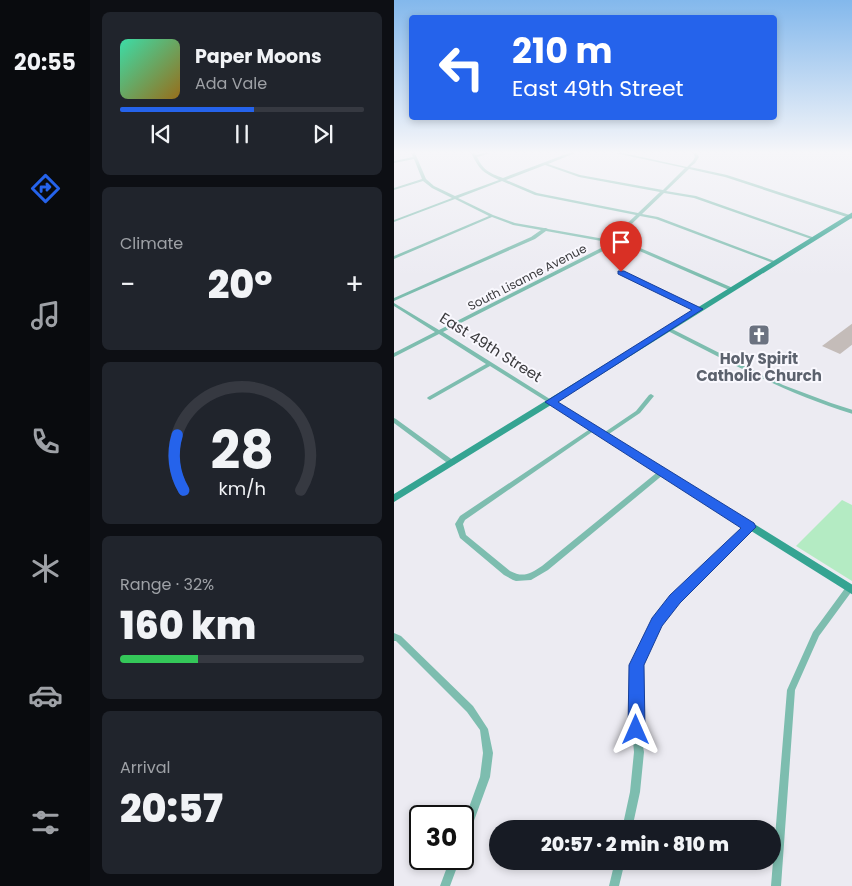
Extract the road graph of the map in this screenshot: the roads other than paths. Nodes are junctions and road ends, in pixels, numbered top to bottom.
1 (447, 194) edge
2 (463, 194) edge
3 (541, 194) edge
4 (660, 194) edge
5 (680, 194) edge
6 (785, 194) edge
7 (453, 198) junction
8 (640, 214) junction
9 (492, 216) junction
10 (851, 216) edge
11 (394, 221) edge
12 (546, 230) junction
13 (813, 238) junction
14 (612, 241) junction
15 (394, 258) edge
16 (775, 262) junction
17 (621, 272) dead end
18 (731, 289) junction
19 (394, 300) edge
20 (394, 304) edge
21 (699, 309) junction
22 (668, 329) junction
23 (439, 332) junction
24 (394, 355) edge
25 (490, 364) junction
26 (651, 396) dead end
27 (430, 398) dead end
28 (551, 402) junction
29 (852, 412) edge
30 (394, 420) edge
31 (593, 429) junction
32 (604, 435) junction
33 (452, 463) junction
34 (662, 472) junction
35 (394, 499) edge
36 (750, 527) junction
37 (851, 590) edge
38 (394, 637) edge
39 (474, 807) edge
40 (629, 820) edge
41 (451, 870) edge
42 (618, 870) edge
43 (445, 886) edge
44 (614, 886) edge
45 (776, 886) edge

1 - 7 street
2 - 7 street
3 - 8 street
4 - 8 street, South Lisanne Avenue
5 - 13 street
6 - 10 street
7 - 9 street
7 - 11 street
8 - 14 street, South Lisanne Avenue
8 - 16 street
9 - 12 street
9 - 15 street
10 - 13 street
12 - 14 street
12 - 19 street
13 - 16 street
14 - 18 street
14 - 23 street, South Lisanne Avenue
16 - 18 street
17 - 21 street
18 - 21 street
20 - 23 street, East 49th Street
21 - 22 street
22 - 28 street
22 - 29 street
23 - 24 street, South Lisanne Avenue
23 - 25 street, East 49th Street
25 - 27 street
25 - 28 street, East 49th Street
26 - 32 street
28 - 31 street, East 49th Street
28 - 33 street
30 - 33 street
31 - 32 street, East 49th Street
31 - 34 street
32 - 34 street, East 49th Street
33 - 35 street
34 - 36 street, East 49th Street
36 - 37 street, East 49th Street
36 - 40 street
37 - 45 street
38 - 39 street
41 - 43 street
42 - 44 street

